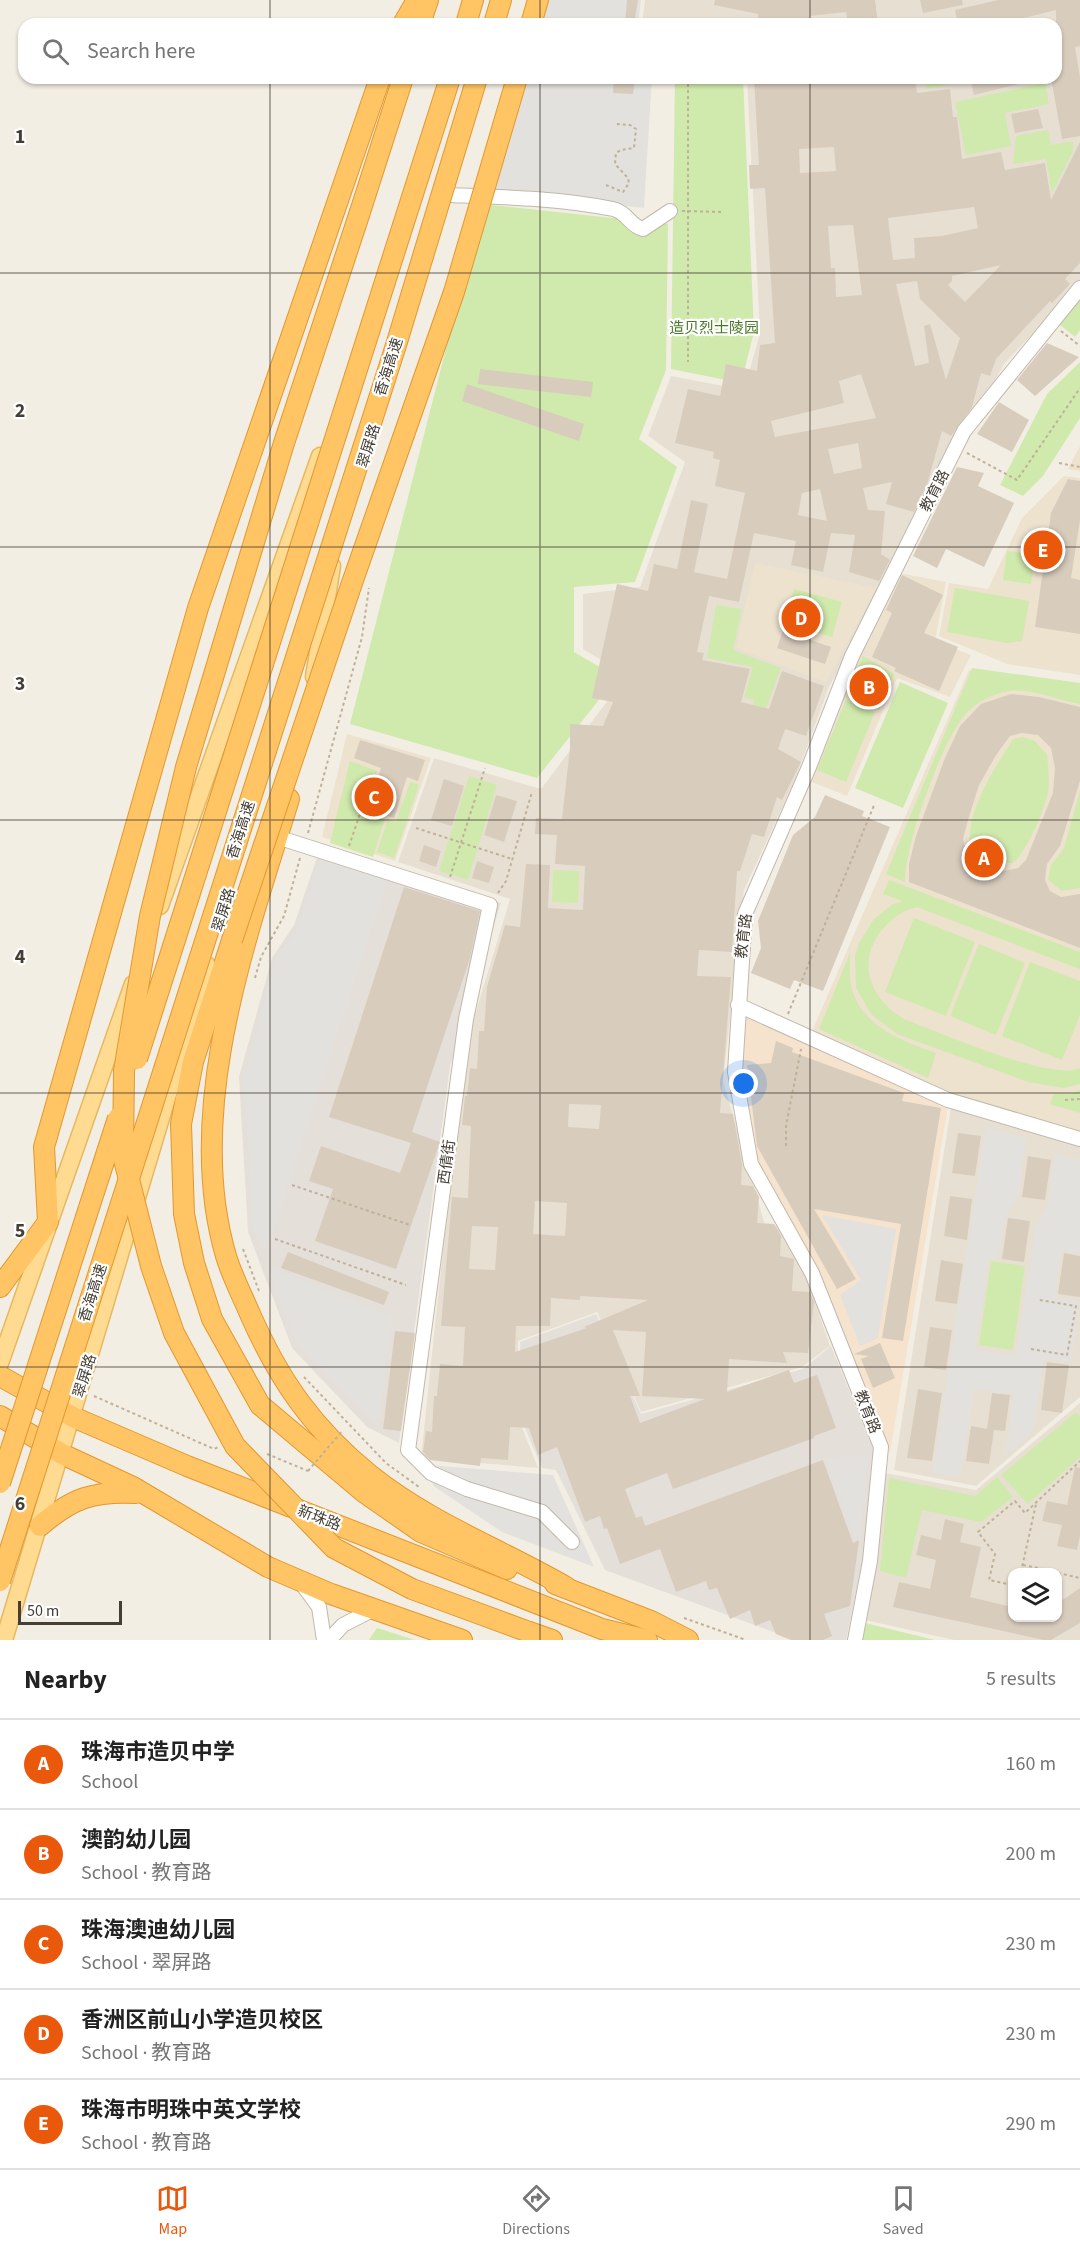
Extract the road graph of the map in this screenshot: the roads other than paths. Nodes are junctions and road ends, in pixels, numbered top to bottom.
1 (417, 0) edge
2 (428, 0) edge
3 (464, 0) edge
4 (473, 0) edge
5 (502, 0) edge
6 (538, 0) edge
7 (406, 18) edge
8 (422, 18) edge
9 (459, 18) edge
10 (468, 18) edge
11 (497, 18) edge
12 (533, 18) edge
13 (378, 84) edge
14 (401, 84) edge
15 (440, 84) edge
16 (448, 84) edge
17 (477, 84) edge
18 (477, 84) edge
19 (515, 84) edge
20 (447, 195) junction
21 (670, 211) road end
22 (1080, 288) edge
23 (333, 562) junction
24 (301, 761) joint
25 (277, 837) junction
26 (738, 1005) junction
27 (1080, 1139) edge
28 (48, 1222) junction
29 (0, 1287) edge
30 (0, 1363) edge
31 (0, 1376) edge
32 (0, 1416) edge
33 (73, 1417) junction
34 (62, 1454) junction
35 (0, 1483) edge
36 (142, 1493) junction
37 (40, 1526) junction
38 (572, 1542) dead end
39 (299, 1580) junction
40 (0, 1581) edge
41 (566, 1587) junction
42 (374, 1609) junction
43 (4, 1640) edge
44 (324, 1640) edge
45 (329, 1640) edge
46 (462, 1640) edge
47 (552, 1640) edge
48 (647, 1640) edge
49 (688, 1640) edge
50 (855, 1640) edge

1 - 7 highway
2 - 8 highway
3 - 9 main road
4 - 10 highway
5 - 11 highway
6 - 12 highway
13 - 28 highway
14 - 47 highway, bridge
15 - 28 main road
16 - 35 highway, 香海高速, bridge
17 - 20 main road, 翠屏路
18 - 40 highway, 香海高速, bridge
19 - 41 highway, bridge
20 - 21 street
20 - 23 main road, 翠屏路
22 - 26 street, 教育路
23 - 24 main road
23 - 33 main road, 翠屏路
24 - 25 highway
25 - 38 street, 西倩街
25 - 41 highway
26 - 27 street
26 - 50 street, 教育路
28 - 29 highway
28 - 30 main road
31 - 33 highway, 新珠路
32 - 34 highway
33 - 34 main road, 翠屏路
33 - 48 highway, 新珠路
34 - 36 highway
34 - 37 main road, 翠屏路
36 - 37 highway
36 - 39 highway
37 - 43 main road, 翠屏路
39 - 42 highway
39 - 44 street
41 - 49 highway
42 - 45 street
42 - 46 highway

